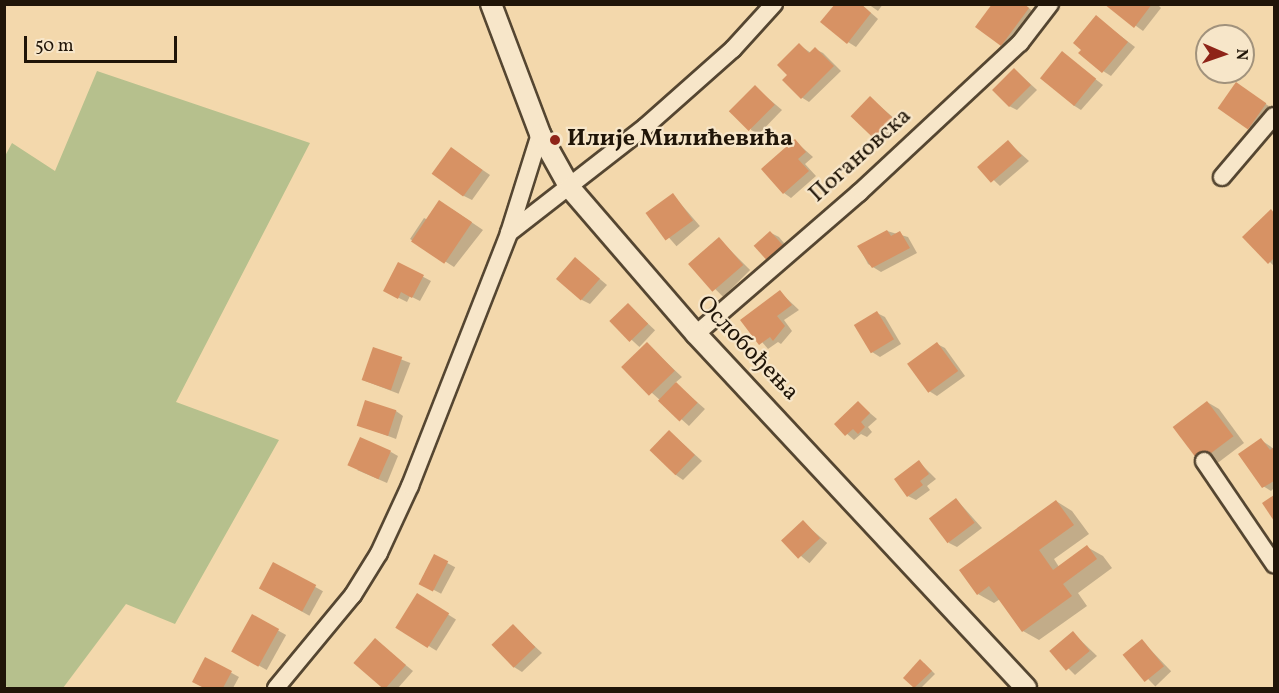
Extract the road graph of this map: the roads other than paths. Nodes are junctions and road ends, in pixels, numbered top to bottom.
1 (491, 4) edge
2 (774, 4) edge
3 (1050, 4) edge
4 (1275, 116) edge
5 (540, 134) junction
6 (1222, 177) dead end
7 (570, 188) junction
8 (509, 233) junction
9 (696, 334) junction
10 (1204, 461) dead end
11 (1275, 564) edge
12 (276, 688) edge
13 (1026, 688) edge

1 - 5 street, Ослобођења
2 - 7 street
3 - 9 street, Погановска
4 - 6 street
5 - 7 street, Ослобођења
5 - 8 street
7 - 8 street
7 - 9 street, Ослобођења
8 - 12 street
9 - 13 street, Ослобођења
10 - 11 street

